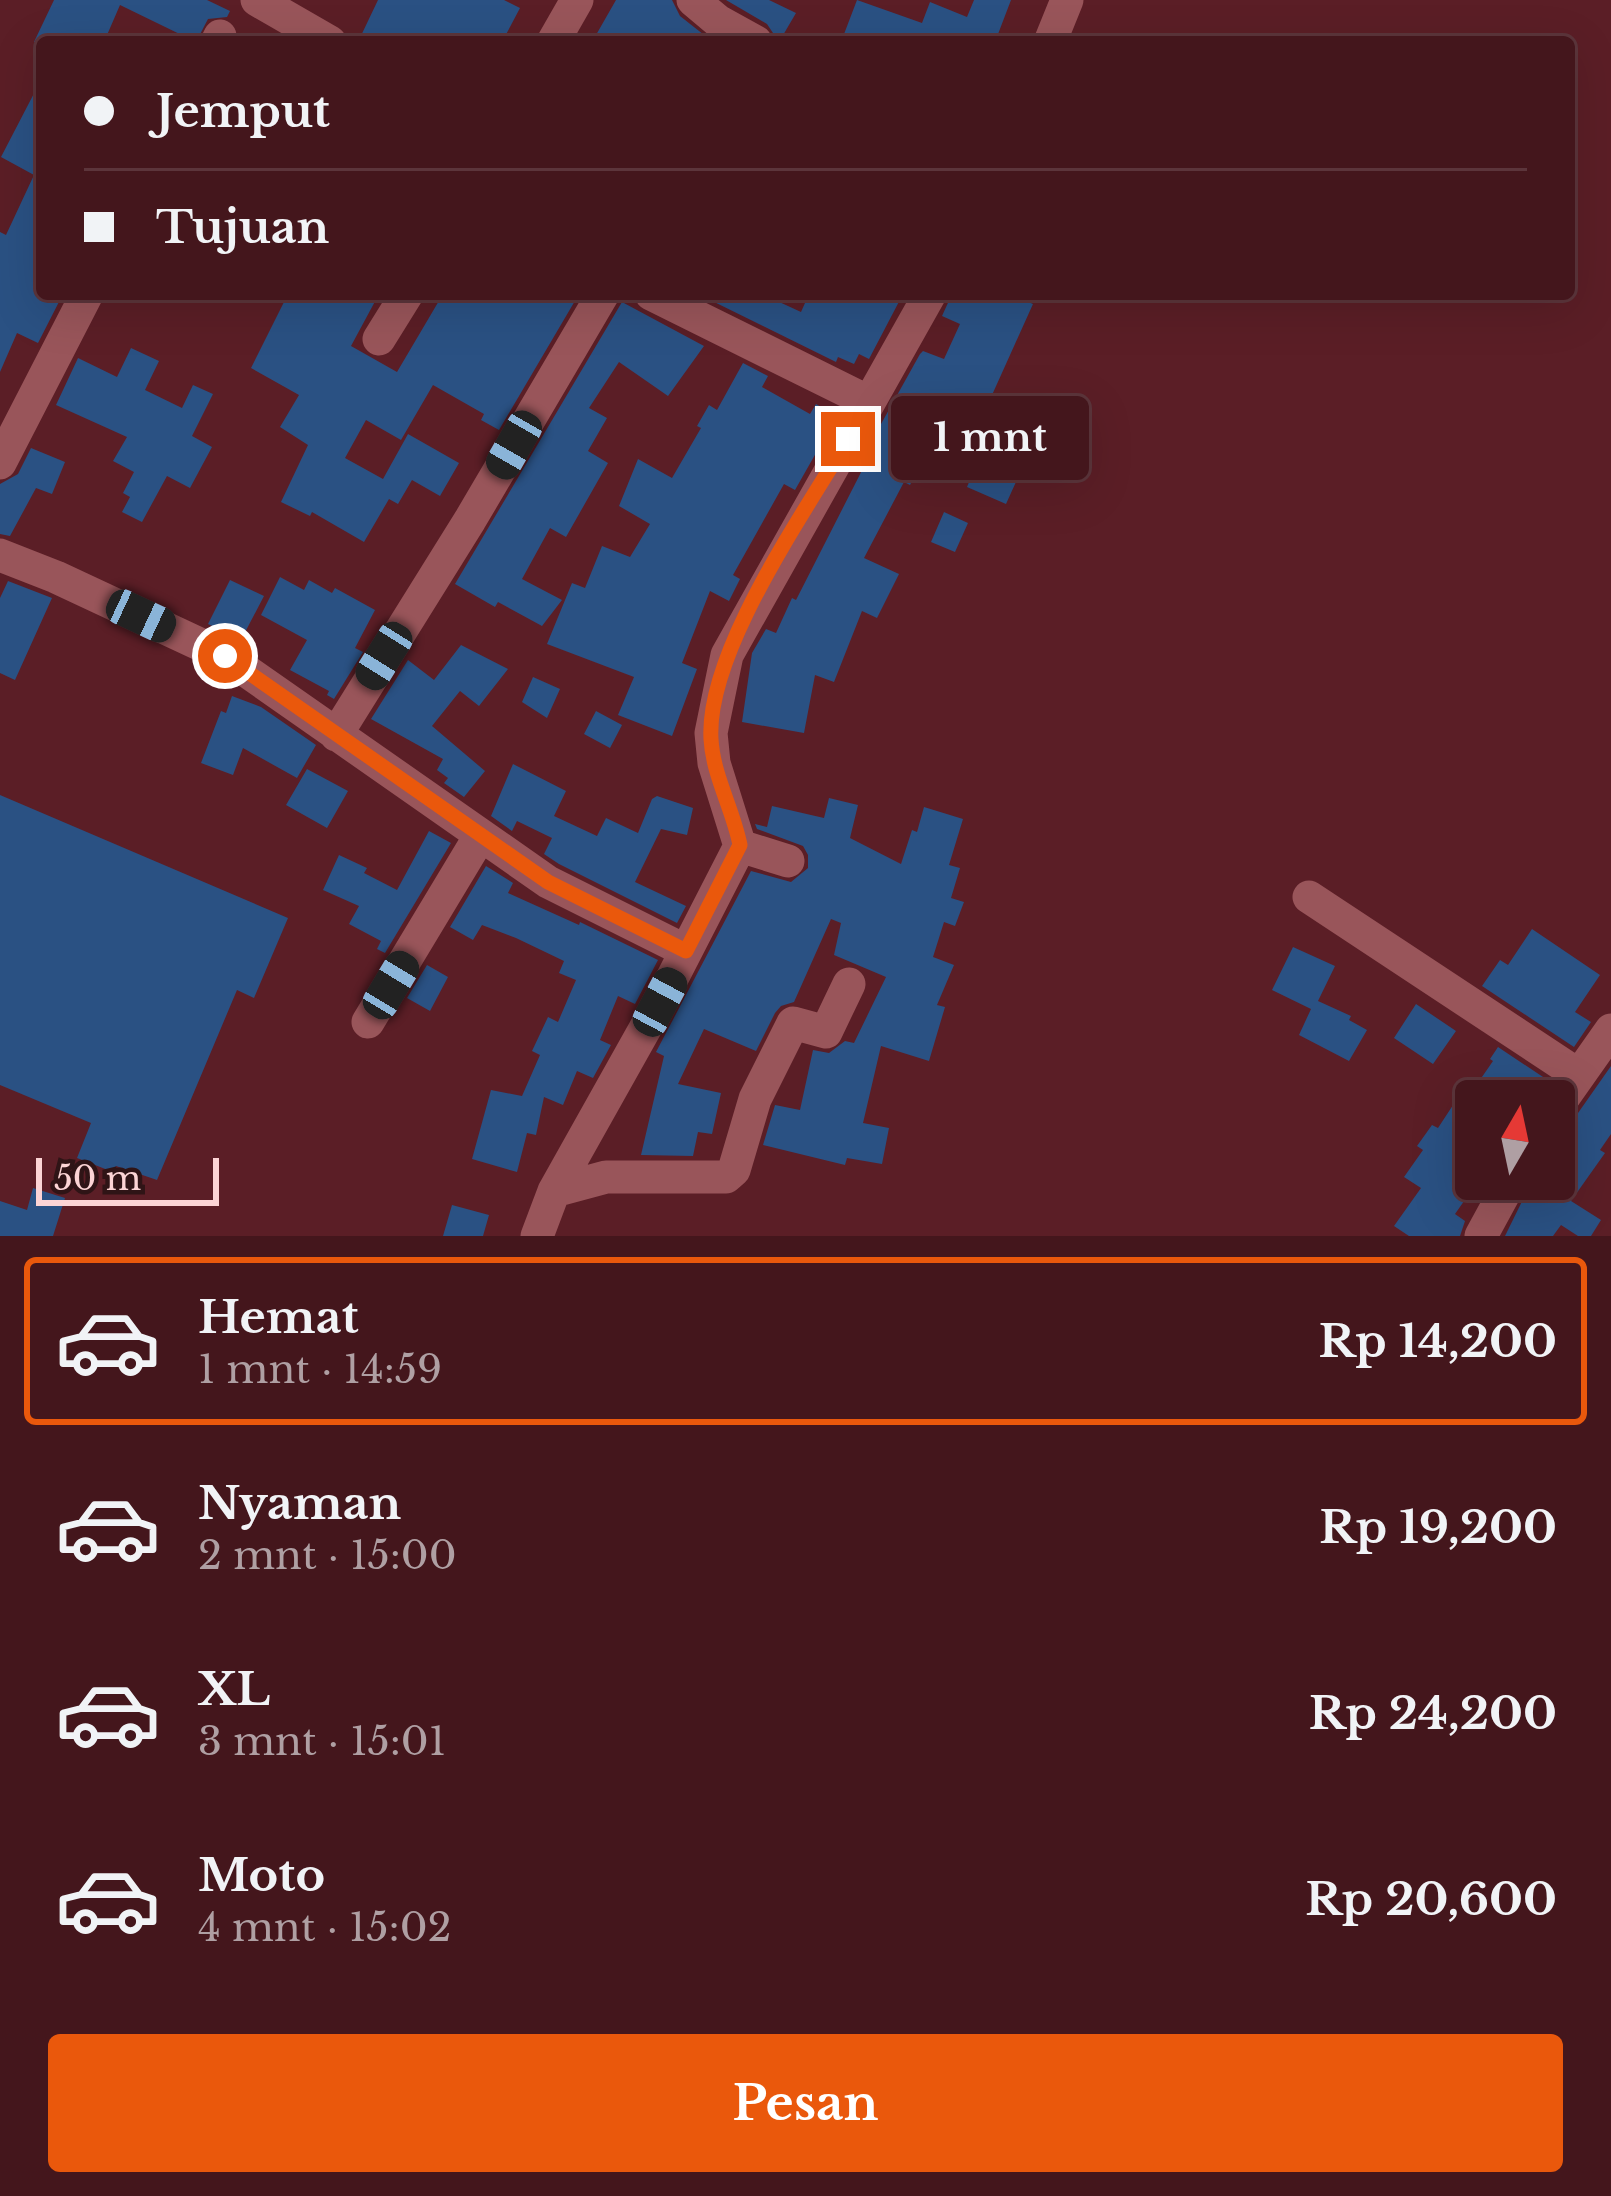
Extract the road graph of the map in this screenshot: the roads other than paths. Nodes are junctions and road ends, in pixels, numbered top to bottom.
1 (257, 0) edge
2 (577, 0) edge
3 (693, 0) edge
4 (1067, 0) edge
5 (320, 36) edge
6 (556, 36) edge
7 (740, 36) edge
8 (1052, 36) edge
9 (84, 300) edge
10 (403, 300) edge
11 (599, 300) edge
12 (663, 300) edge
13 (928, 300) edge
14 (379, 339) dead end
15 (869, 401) junction
16 (0, 463) edge
17 (0, 555) edge
18 (336, 735) junction
19 (480, 836) junction
20 (740, 845) junction
21 (788, 861) dead end
22 (1309, 897) dead end
23 (686, 951) junction
24 (849, 984) dead end
25 (368, 1022) dead end
26 (1611, 1030) edge
27 (1577, 1074) junction
28 (1573, 1080) edge
29 (554, 1191) junction
30 (1501, 1200) edge
31 (537, 1236) edge
32 (1481, 1236) edge

1 - 5 street
2 - 6 street
3 - 7 street
4 - 8 street
9 - 16 street
10 - 14 street
11 - 18 street
12 - 15 street
13 - 15 street
15 - 20 street
17 - 18 street
18 - 19 street
19 - 23 street
19 - 25 street
20 - 21 street
20 - 23 street
22 - 27 street
23 - 29 street
24 - 29 street
26 - 27 street
27 - 28 street
29 - 31 street
30 - 32 street

